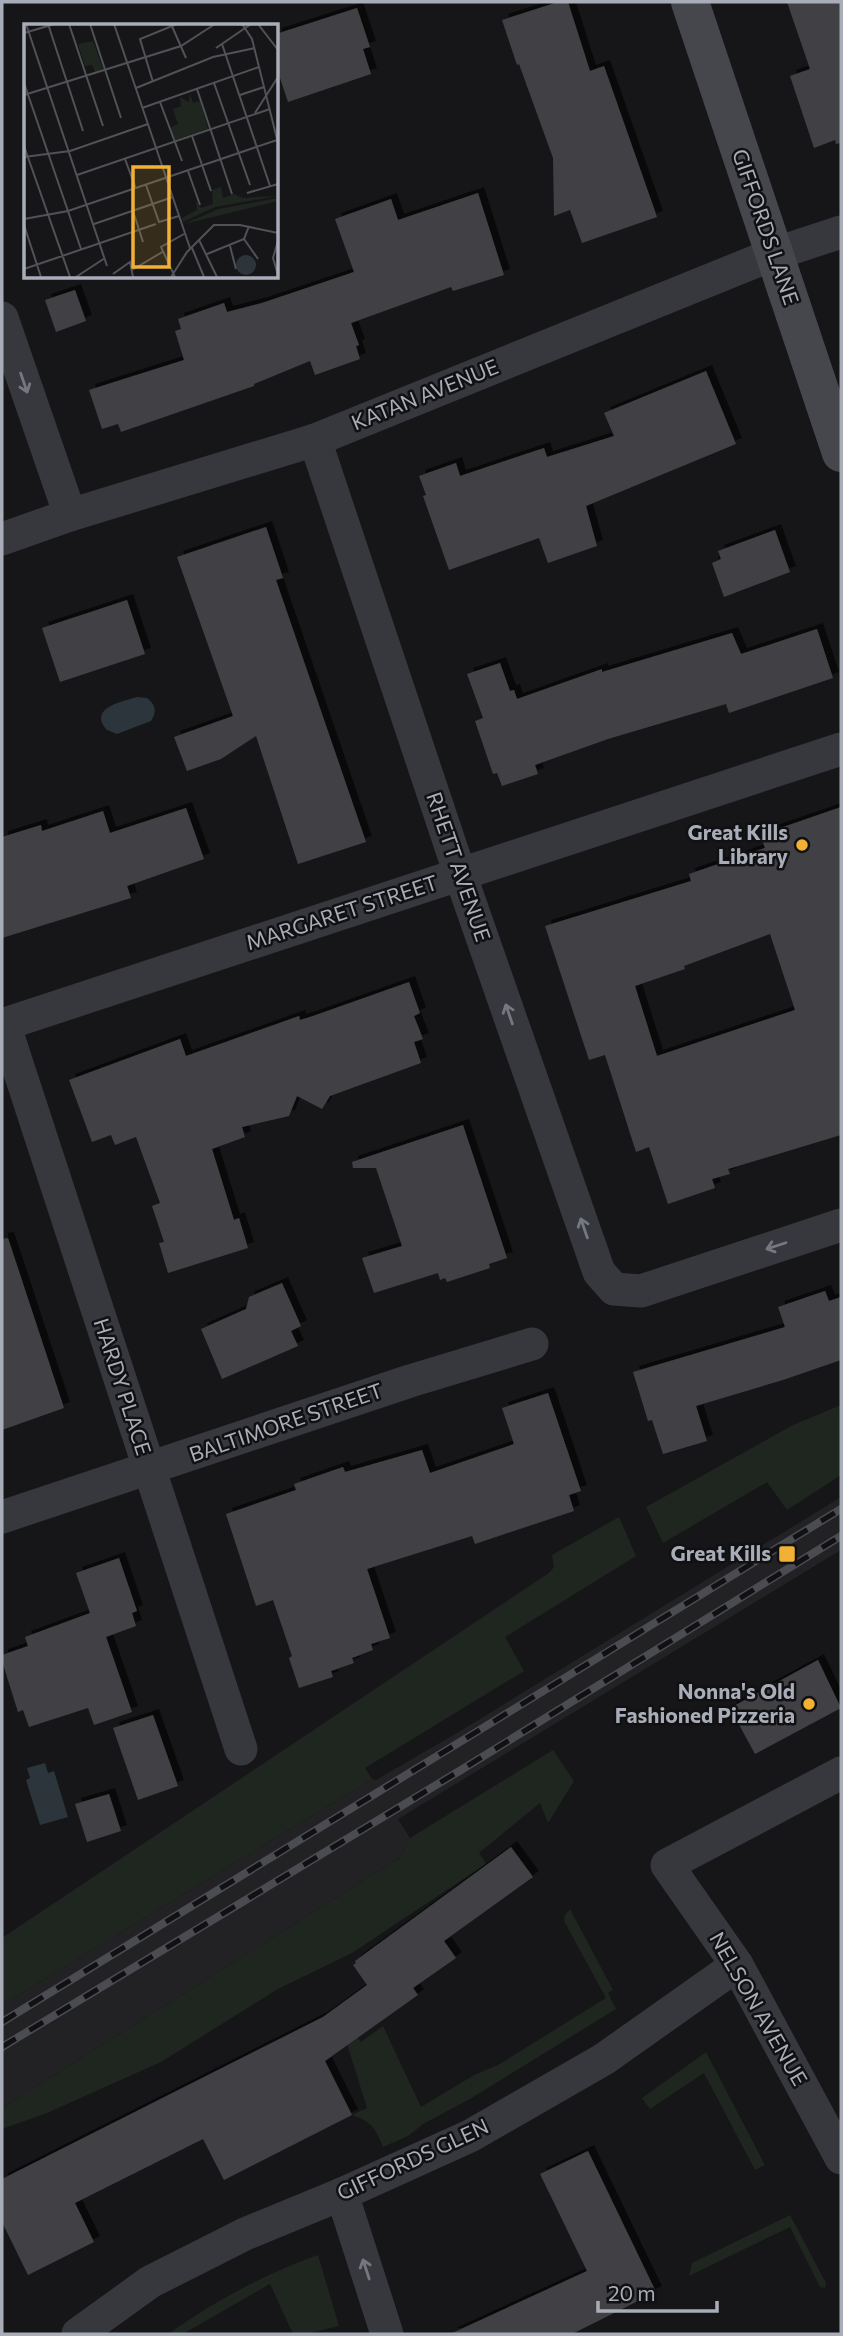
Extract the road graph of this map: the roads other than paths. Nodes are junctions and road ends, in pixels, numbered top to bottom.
1 (690, 2) edge
2 (841, 232) edge
3 (774, 254) junction
4 (2, 318) edge
5 (315, 440) junction
6 (841, 453) edge
7 (70, 515) junction
8 (2, 538) edge
9 (841, 749) edge
10 (460, 874) junction
11 (3, 1025) edge
12 (841, 1225) edge
13 (532, 1344) dead end
14 (149, 1469) junction
15 (2, 1517) edge
16 (241, 1749) dead end
17 (841, 1773) edge
18 (737, 1965) junction
19 (841, 2158) edge
20 (342, 2194) junction
21 (78, 2334) edge
22 (387, 2334) edge

1 - 3 street, GIFFORDS LANE
2 - 3 street, KATAN AVENUE
3 - 5 street, KATAN AVENUE
3 - 6 street, GIFFORDS LANE
4 -> 7 street
5 - 7 street, KATAN AVENUE
5 - 10 street, RHETT AVENUE
7 - 8 street, KATAN AVENUE
9 - 10 street, MARGARET STREET
10 - 11 street, MARGARET STREET
12 -> 10 street, RHETT AVENUE
11 - 14 street, HARDY PLACE
13 - 14 street, BALTIMORE STREET
14 - 15 street, BALTIMORE STREET
14 - 16 street, HARDY PLACE
17 - 18 street, NELSON AVENUE
18 - 19 street, NELSON AVENUE
18 - 20 street, GIFFORDS GLEN
20 - 21 street, GIFFORDS GLEN
22 -> 20 street

